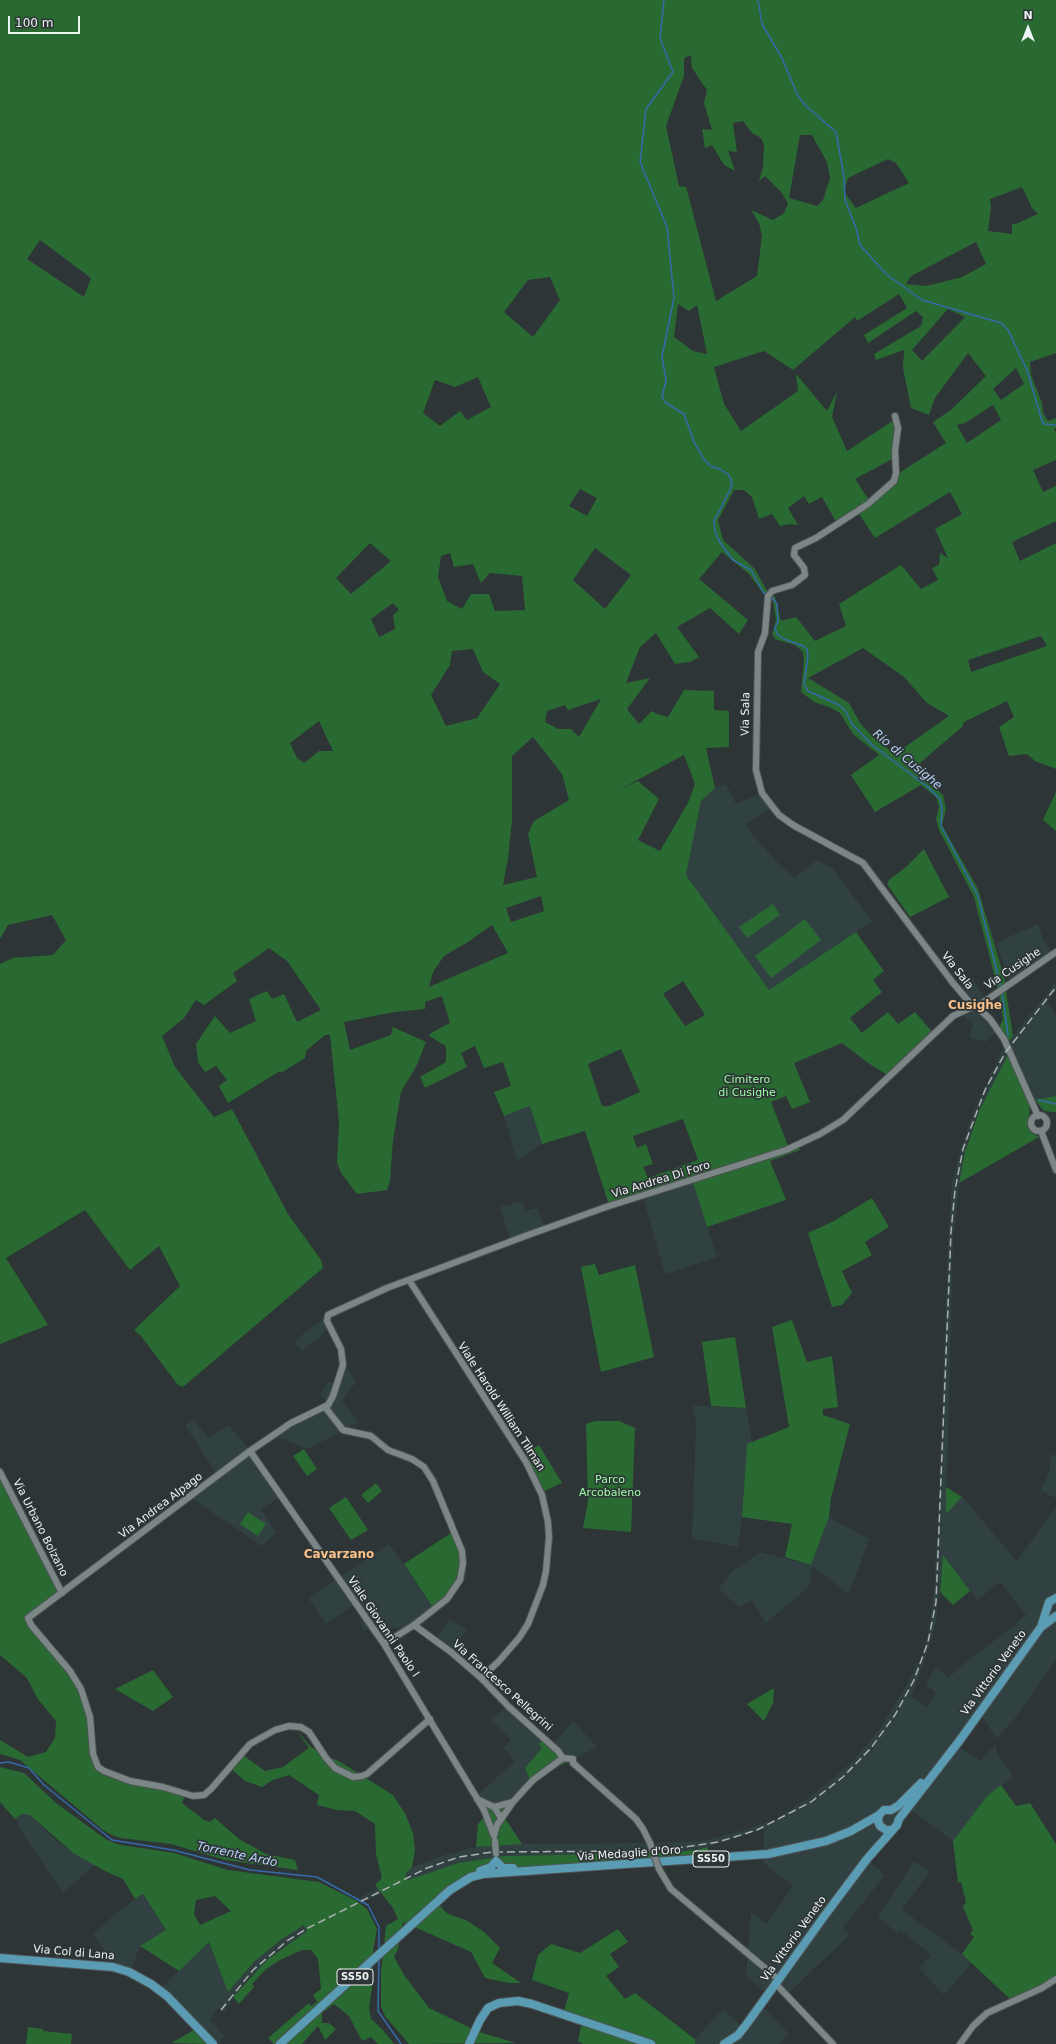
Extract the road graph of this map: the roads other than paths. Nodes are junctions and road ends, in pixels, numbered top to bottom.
1 (895, 416) dead end
2 (1056, 952) edge
3 (970, 1006) junction
4 (981, 1007) junction
5 (1038, 1116) junction
6 (1042, 1131) junction
7 (1056, 1170) edge
8 (409, 1280) junction
9 (325, 1407) junction
10 (250, 1451) junction
11 (0, 1472) edge
12 (62, 1593) junction
13 (1056, 1598) edge
14 (1048, 1608) junction
15 (426, 1616) junction
16 (1056, 1616) edge
17 (411, 1627) junction
18 (1041, 1627) junction
19 (424, 1633) junction
20 (384, 1644) junction
21 (481, 1678) junction
22 (430, 1719) junction
23 (964, 1732) junction
24 (562, 1760) junction
25 (477, 1799) junction
26 (513, 1802) junction
27 (494, 1807) junction
28 (891, 1810) junction
29 (487, 1816) junction
30 (501, 1819) junction
31 (899, 1819) junction
32 (883, 1824) junction
33 (495, 1838) junction
34 (496, 1859) junction
35 (555, 1870) junction
36 (496, 1874) junction
37 (454, 1886) junction
38 (0, 1958) edge
39 (1056, 1979) edge
40 (776, 1981) junction
41 (213, 2044) edge
42 (280, 2044) edge
43 (469, 2044) edge
44 (651, 2044) edge
45 (724, 2044) edge
46 (833, 2044) edge
47 (960, 2044) edge

1 - 3 street, Via Sala
2 - 4 street, Via Cusighe
3 - 4 street
3 - 4 street
3 - 8 street, Via Andrea Di Foro
4 - 5 street
5 - 6 street
5 - 6 street
6 - 7 street
8 - 9 street, Via Andrea Di Foro
8 - 21 street, Viale Harold William Tilman
9 - 10 street, Via Andrea Alpago
9 - 15 street
10 - 12 street, Via Andrea Alpago
10 - 20 street, Viale Giovanni Paolo I
11 - 12 street, Via Urbano Bolzano
12 - 22 street, Via Andrea Alpago
13 - 14 main road, Via Vittorio Veneto
14 - 16 main road, Via Vittorio Veneto
14 - 18 main road, Via Vittorio Veneto
15 - 17 street
15 - 19 street
16 - 18 main road, Via Vittorio Veneto
17 - 19 street, Via Francesco Pellegrini
17 - 20 street
18 - 23 main road, Via Vittorio Veneto
19 - 21 street, Via Francesco Pellegrini
20 - 22 street, Viale Giovanni Paolo I
21 - 24 street, Via Francesco Pellegrini
22 - 25 street, Viale Giovanni Paolo I
23 - 28 main road, Via Vittorio Veneto
23 - 31 main road, Via Vittorio Veneto
24 - 26 street
24 - 40 street, bridge
25 - 27 street
25 - 29 street, Viale Giovanni Paolo I
26 - 27 street
26 - 30 street
27 - 30 street
28 - 31 main road
28 - 32 main road, Via Vittorio Veneto
29 - 30 street
29 - 33 street, Viale Giovanni Paolo I
30 - 33 street
31 - 32 main road, Via Vittorio Veneto
32 - 35 main road, Via Medaglie d'Oro / SS50
32 - 40 main road, Via Vittorio Veneto
33 - 34 street, bridge
34 - 35 main road, SS50
34 - 36 street
34 - 37 main road
35 - 36 main road, Via Medaglie d'Oro / SS50
36 - 37 main road, Via Medaglie d'Oro
37 - 42 main road, Via Medaglie d'Oro / SS50
38 - 41 main road, Via Col di Lana
39 - 47 street
40 - 45 main road, Via Vittorio Veneto
40 - 46 street
43 - 44 main road

